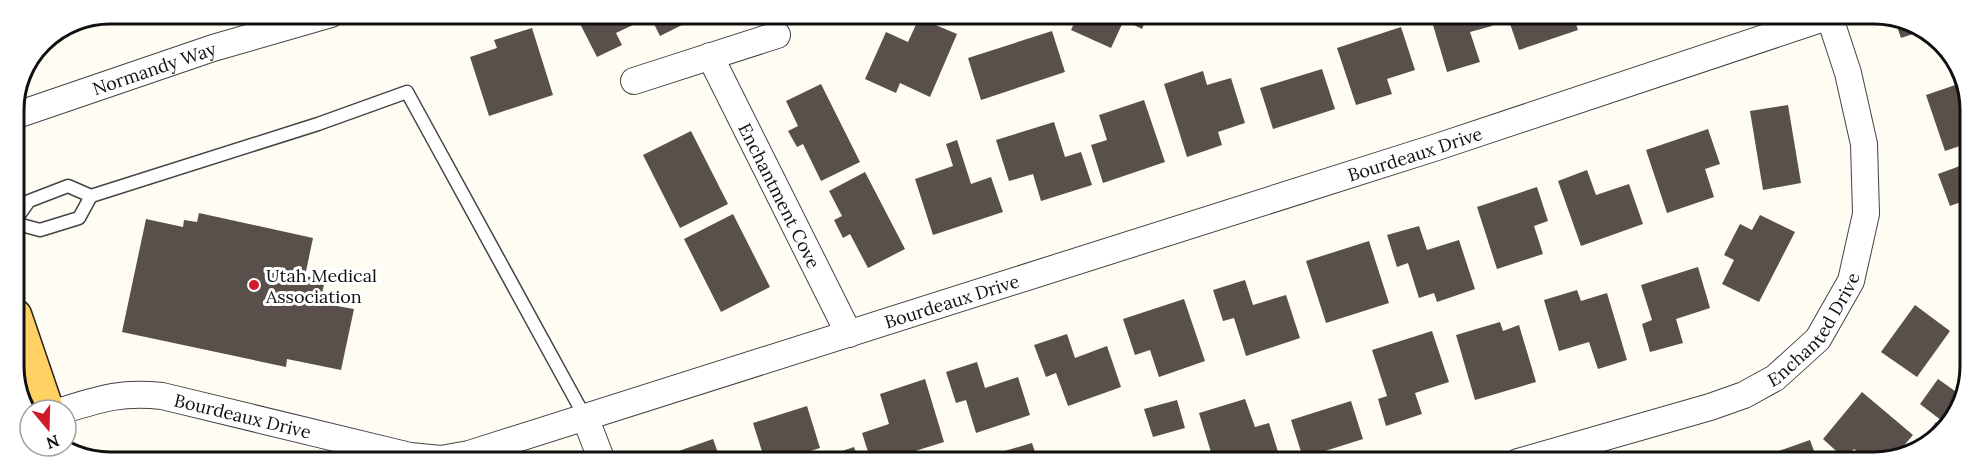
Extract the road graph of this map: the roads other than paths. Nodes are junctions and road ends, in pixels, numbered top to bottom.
1 (296, 24) edge
2 (1805, 24) edge
3 (1832, 24) edge
4 (777, 35) dead end
5 (710, 56) junction
6 (634, 81) dead end
7 (24, 114) edge
8 (92, 196) junction
9 (24, 208) edge
10 (24, 226) edge
11 (849, 334) junction
12 (24, 342) edge
13 (43, 398) edge
14 (78, 406) edge
15 (585, 417) junction
16 (393, 452) edge
17 (475, 452) edge
18 (599, 452) edge
19 (1553, 452) edge

1 - 7 street, Normandy Way
2 - 11 street, Bourdeaux Drive
3 - 19 street, Enchanted Drive
4 - 5 street
5 - 6 street
5 - 11 street, Enchantment Cove
8 - 9 lane
8 - 10 lane
8 - 15 lane
11 - 15 street, Bourdeaux Drive
12 - 13 main road
14 - 16 street, Bourdeaux Drive
15 - 17 street, Bourdeaux Drive
15 - 18 street

